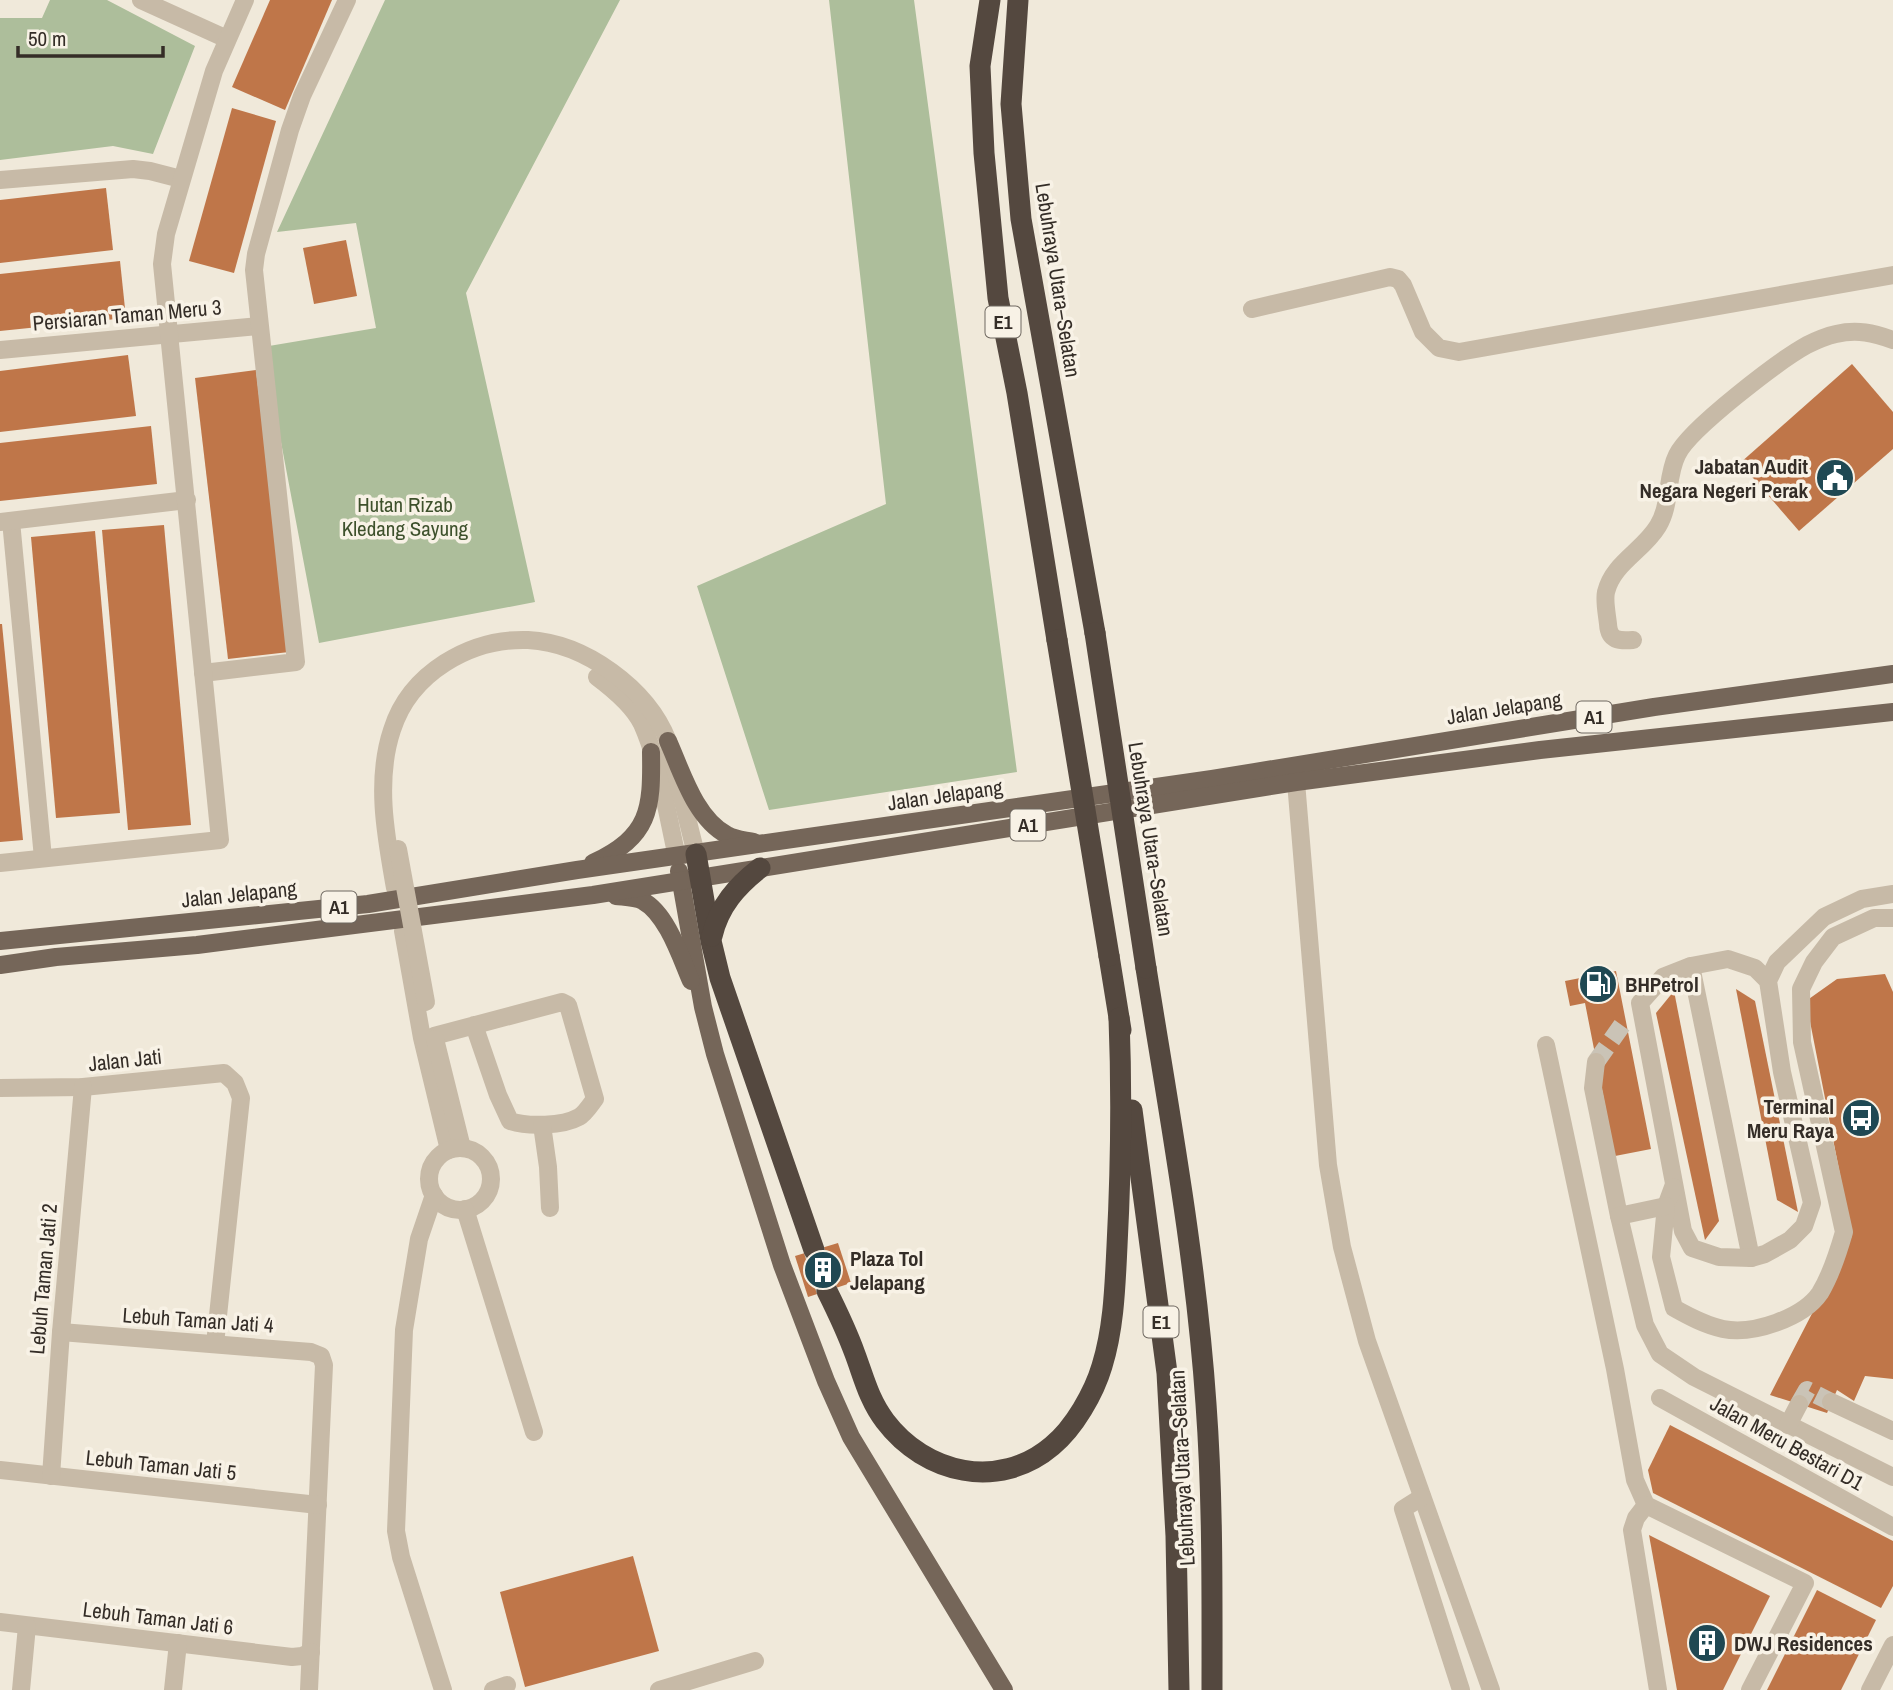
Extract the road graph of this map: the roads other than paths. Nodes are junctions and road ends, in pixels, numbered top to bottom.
1 (141, 0) edge
2 (245, 0) edge
3 (347, 0) edge
4 (990, 0) edge
5 (1018, 0) edge
6 (227, 39) junction
7 (181, 179) junction
8 (0, 180) edge
9 (1893, 275) edge
10 (1252, 309) dead end
11 (259, 326) junction
12 (169, 335) junction
13 (1893, 340) edge
14 (0, 350) edge
15 (187, 500) junction
16 (6, 521) edge
17 (1633, 640) dead end
18 (203, 673) junction
19 (1893, 674) edge
20 (1893, 712) edge
21 (668, 741) junction
22 (651, 752) junction
23 (1296, 782) junction
24 (772, 844) junction
25 (686, 855) junction
26 (44, 858) junction
27 (0, 863) edge
28 (760, 868) junction
29 (578, 870) junction
30 (691, 879) junction
31 (593, 894) junction
32 (1893, 894) edge
33 (1893, 918) edge
34 (0, 941) edge
35 (711, 941) junction
36 (0, 965) edge
37 (1691, 966) junction
38 (1768, 981) junction
39 (1640, 1003) junction
40 (703, 1007) junction
41 (1119, 1018) junction
42 (1625, 1021) tunnel mouth
43 (474, 1025) junction
44 (434, 1036) junction
45 (1546, 1045) dead end
46 (1596, 1062) tunnel mouth
47 (83, 1087) junction
48 (0, 1088) edge
49 (542, 1125) junction
50 (456, 1149) junction
51 (1674, 1184) junction
52 (434, 1195) junction
53 (1666, 1206) junction
54 (551, 1208) dead end
55 (465, 1209) junction
56 (1619, 1216) junction
57 (814, 1250) tunnel mouth
58 (1751, 1258) junction
59 (827, 1291) tunnel mouth
60 (61, 1332) junction
61 (215, 1344) junction
62 (1660, 1398) dead end
63 (1831, 1402) tunnel mouth
64 (1799, 1404) dead end
65 (1788, 1425) junction
66 (1893, 1431) edge
67 (534, 1432) dead end
68 (0, 1470) edge
69 (51, 1476) junction
70 (1893, 1477) edge
71 (1422, 1497) junction
72 (1646, 1505) junction
73 (318, 1506) junction
74 (1893, 1527) edge
75 (0, 1622) edge
76 (27, 1626) junction
77 (178, 1643) junction
78 (1893, 1646) edge
79 (311, 1652) junction
80 (755, 1661) dead end
81 (21, 1690) edge
82 (173, 1690) edge
83 (309, 1690) edge
84 (443, 1690) edge
85 (659, 1690) edge
86 (1004, 1690) edge
87 (1179, 1690) edge
88 (1212, 1690) edge
89 (1461, 1690) edge
90 (1491, 1690) edge
91 (1658, 1690) edge
92 (1750, 1690) edge
93 (1870, 1690) edge

1 - 6 street
2 - 6 street
3 - 11 street
4 - 41 highway, Lebuhraya Utara–Selatan / E1, bridge
5 - 88 highway, Lebuhraya Utara–Selatan / E1, bridge
6 - 7 street
7 - 8 street
7 - 12 street
9 - 10 street
11 - 12 street, Persiaran Taman Meru 3
11 - 18 street
12 - 14 street, Persiaran Taman Meru 3
12 - 15 street
13 - 17 street
15 - 16 street
15 - 18 street
16 - 26 street
18 - 26 street
19 - 24 main road, Jalan Jelapang / A1
20 - 23 main road, Jalan Jelapang / A1
21 - 24 main road
21 - 25 street
21 - 50 street
22 - 25 street
22 - 29 main road
22 - 44 street, bridge
23 - 28 main road, Jalan Jelapang / A1
23 - 71 street
24 - 25 main road, Jalan Jelapang / A1
25 - 29 main road, Jalan Jelapang / A1
25 - 30 highway
26 - 27 street
28 - 30 main road, Jalan Jelapang / A1
28 - 35 highway
29 - 34 main road, Jalan Jelapang / A1
30 - 31 main road, Jalan Jelapang / A1
30 - 35 highway
30 - 40 main road
31 - 36 main road, Jalan Jelapang / A1
31 - 40 main road
32 - 38 street
33 - 53 street
35 - 57 highway
37 - 38 street
37 - 39 street
37 - 58 street
38 - 58 street
39 - 42 street
39 - 51 street
40 - 86 main road
41 - 59 highway
41 - 87 highway, Lebuhraya Utara–Selatan / E1
43 - 44 street
43 - 49 street
43 - 49 street
44 - 50 street
45 - 72 street
46 - 56 street
47 - 48 street, Jalan Jati
47 - 60 street, Lebuh Taman Jati 2
47 - 61 street, Jalan Jati
49 - 54 street
50 - 52 street
50 - 55 street
51 - 53 street
51 - 58 street
52 - 55 street
52 - 84 street
53 - 56 street
55 - 67 street
56 - 65 street
60 - 61 street, Lebuh Taman Jati 4
60 - 69 street, Lebuh Taman Jati 2
61 - 73 street, Lebuh Taman Jati 4
62 - 74 street, Jalan Meru Bestari D1
63 - 66 street
64 - 65 street
65 - 70 street
68 - 69 street, Lebuh Taman Jati 5
69 - 73 street, Lebuh Taman Jati 5
71 - 89 street
71 - 90 street
72 - 91 street
72 - 92 street
73 - 79 street
75 - 76 street, Lebuh Taman Jati 6
76 - 77 street, Lebuh Taman Jati 6
76 - 81 street
77 - 79 street, Lebuh Taman Jati 6
77 - 82 street
78 - 93 street
79 - 83 street
80 - 85 street

